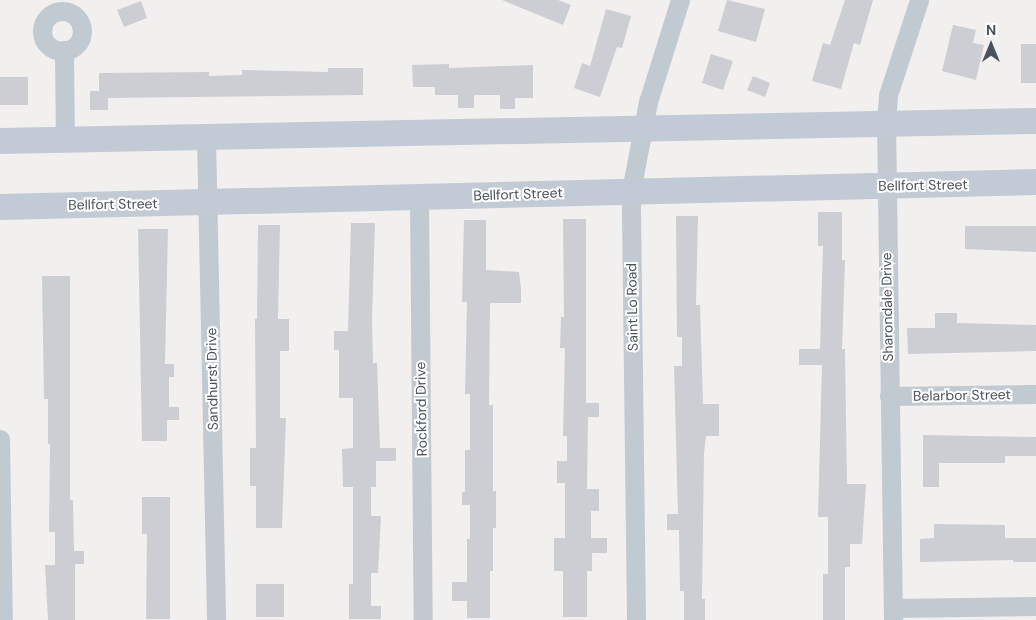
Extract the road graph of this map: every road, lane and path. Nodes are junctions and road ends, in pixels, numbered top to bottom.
1 (680, 0) edge
2 (919, 0) edge
3 (64, 50) dead end
4 (1036, 121) edge
5 (886, 124) junction
6 (642, 129) junction
7 (206, 138) junction
8 (0, 141) edge
9 (65, 142) junction
10 (1036, 182) edge
11 (884, 186) junction
12 (630, 191) junction
13 (419, 197) junction
14 (209, 202) junction
15 (0, 207) edge
16 (1036, 394) edge
17 (889, 396) junction
18 (0, 439) edge
19 (1036, 606) edge
20 (893, 614) edge
21 (3, 620) edge
22 (216, 620) edge
23 (423, 620) edge
24 (636, 620) edge

1 - 6 street, Saint Lo Road
2 - 5 street, Sharondale Drive
3 - 9 street
4 - 5 main road
5 - 6 main road
5 - 11 street, Sharondale Drive
6 - 7 main road
6 - 12 street, Saint Lo Road
7 - 9 main road
7 - 14 street, Sandhurst Drive
8 - 9 main road
10 - 11 main road, Bellfort Street
11 - 12 main road, Bellfort Street
11 - 17 street, Sharondale Drive
12 - 13 main road, Bellfort Street
12 - 24 street, Saint Lo Road
13 - 14 main road, Bellfort Street
13 - 23 street, Rockford Drive
14 - 15 main road, Bellfort Street
14 - 22 street, Sandhurst Drive
16 - 17 street, Belarbor Street
17 - 20 street, Sharondale Drive
18 - 21 street
19 - 20 street

